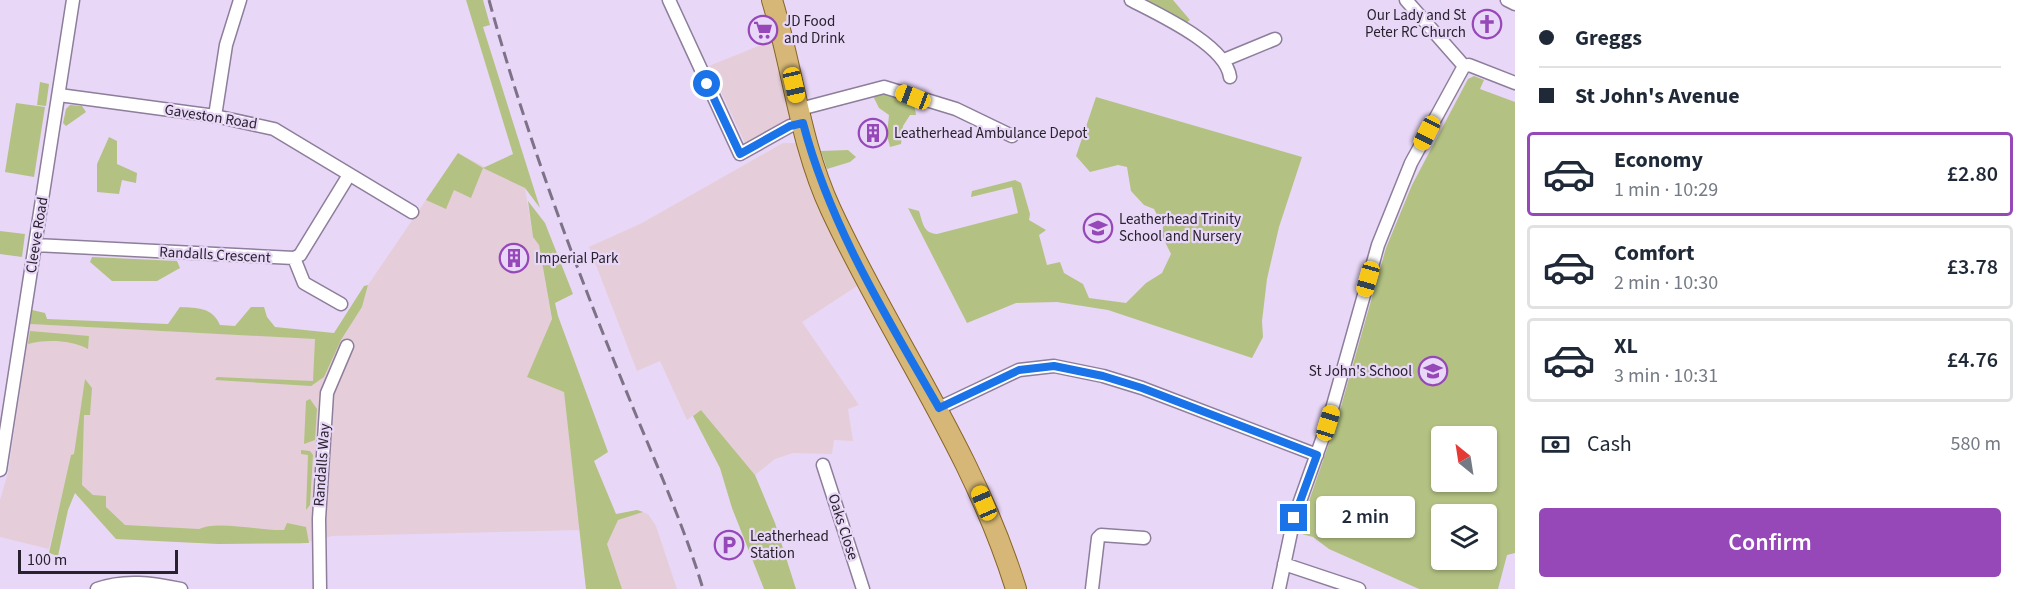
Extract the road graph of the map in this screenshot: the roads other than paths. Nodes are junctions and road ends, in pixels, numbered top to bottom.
1 (73, 0) edge
2 (240, 0) edge
3 (669, 0) edge
4 (772, 0) edge
5 (1131, 0) edge
6 (1406, 0) edge
7 (1507, 0) edge
8 (1515, 4) edge
9 (1275, 39) dead end
10 (1224, 60) junction
11 (1464, 66) junction
12 (1230, 77) dead end
13 (1515, 83) edge
14 (59, 95) junction
15 (215, 116) junction
16 (802, 116) junction
17 (1011, 136) dead end
18 (349, 175) junction
19 (412, 212) dead end
20 (35, 245) junction
21 (294, 258) junction
22 (341, 304) dead end
23 (346, 346) dead end
24 (939, 408) junction
25 (1317, 455) junction
26 (823, 465) dead end
27 (0, 470) edge
28 (1144, 538) dead end
29 (1284, 564) junction
30 (97, 589) edge
31 (181, 589) edge
32 (320, 589) edge
33 (863, 589) edge
34 (1016, 589) edge
35 (1092, 589) edge
36 (1279, 589) edge
37 (1359, 589) edge

1 - 14 street, Cleeve Road
2 - 15 street
3 - 16 street
4 - 16 main road
5 - 10 street
6 - 11 street
7 - 8 street
9 - 10 street
10 - 12 street
11 - 13 street
11 - 25 street
14 - 15 street, Gaveston Road
14 - 20 street, Cleeve Road
15 - 18 street, Gaveston Road
16 - 17 street
16 - 24 main road
18 - 19 street, Gaveston Road
18 - 21 street
20 - 21 street, Randalls Crescent
20 - 27 street, Cleeve Road
21 - 22 street
23 - 32 street, Randalls Way
24 - 25 street
24 - 34 main road
25 - 29 street
26 - 33 street, Oaks Close
28 - 35 street
29 - 36 street
29 - 37 street
30 - 31 street

